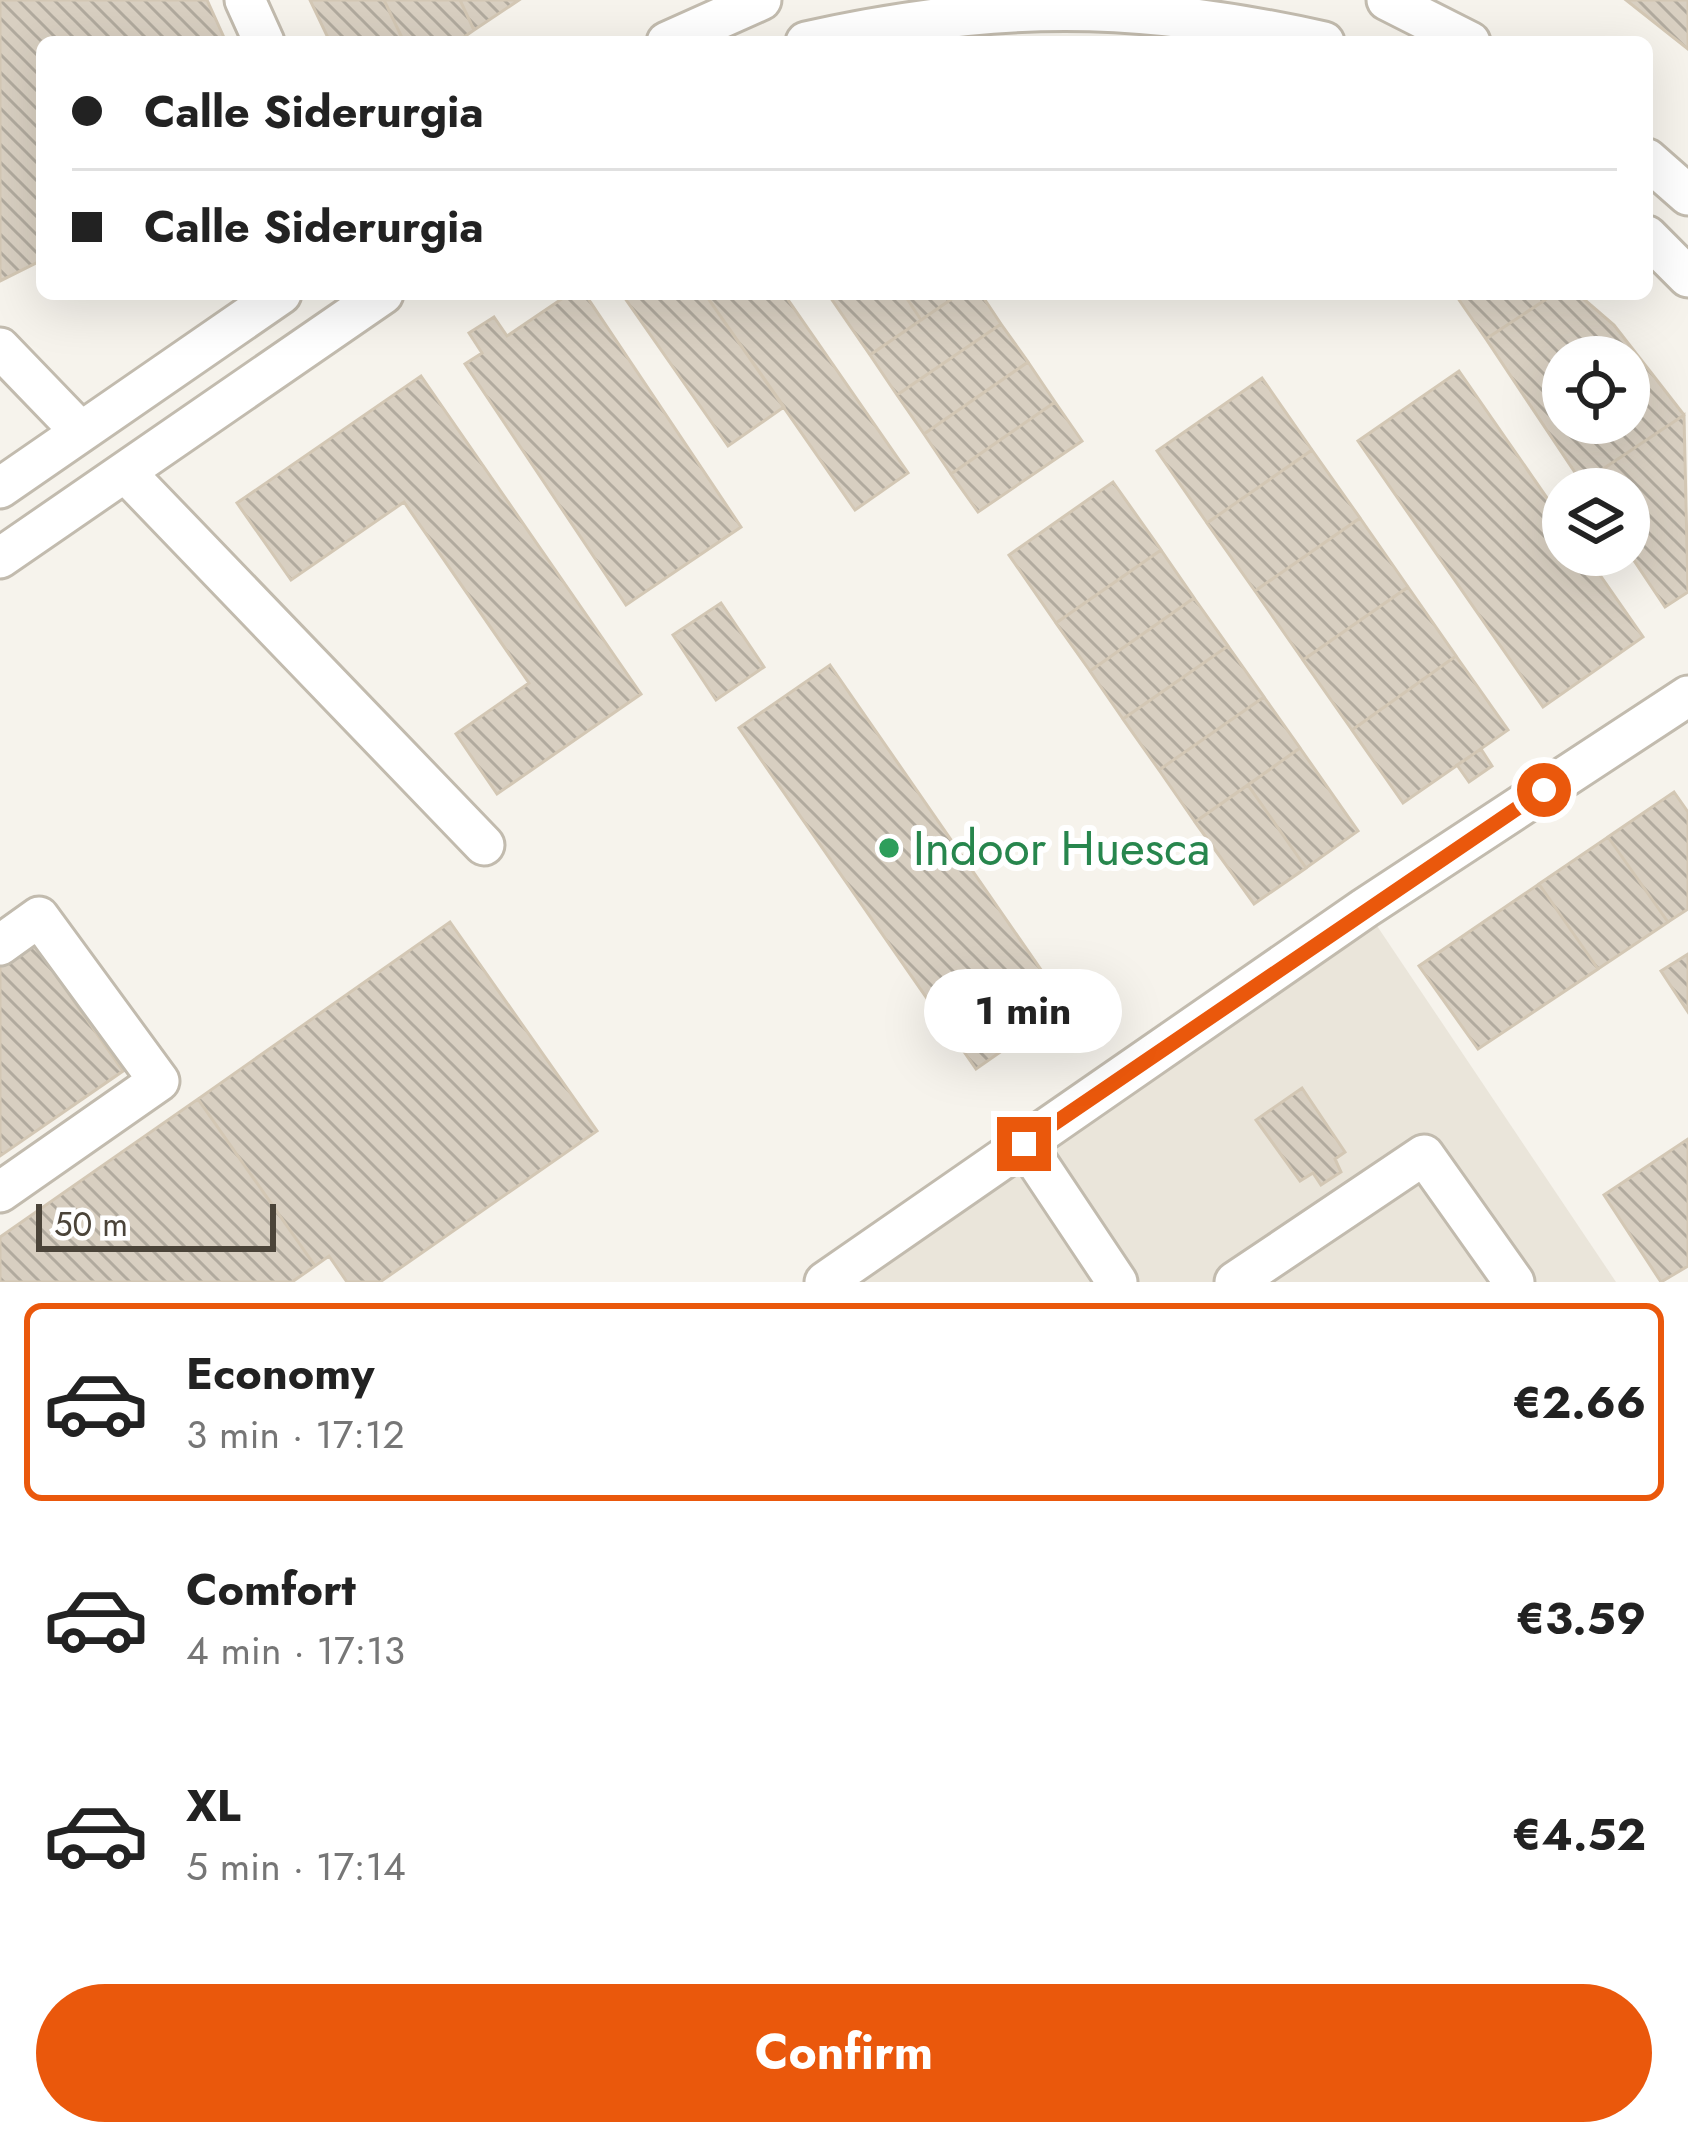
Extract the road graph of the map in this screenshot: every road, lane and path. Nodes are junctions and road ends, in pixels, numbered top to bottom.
1 (244, 0) edge
2 (760, 0) edge
3 (1387, 0) edge
4 (261, 36) edge
5 (680, 36) edge
6 (827, 36) edge
7 (1303, 36) edge
8 (1458, 36) edge
9 (1653, 164) edge
10 (1688, 195) edge
11 (1653, 242) edge
12 (1688, 277) edge
13 (272, 300) edge
14 (373, 300) edge
15 (0, 348) edge
16 (81, 432) junction
17 (125, 472) junction
18 (0, 488) edge
19 (0, 558) edge
20 (1688, 695) edge
21 (484, 845) dead end
22 (0, 945) edge
23 (1024, 1144) junction
24 (0, 1192) edge
25 (826, 1282) edge
26 (1117, 1282) edge
27 (1235, 1282) edge
28 (1514, 1282) edge

1 - 4 street
2 - 5 street
3 - 8 street
6 - 7 street
9 - 10 street
11 - 12 street
13 - 16 street
14 - 17 street
15 - 16 street
16 - 18 street
17 - 19 street
17 - 21 street
20 - 23 street
22 - 24 street
23 - 25 street
23 - 26 street
27 - 28 street

